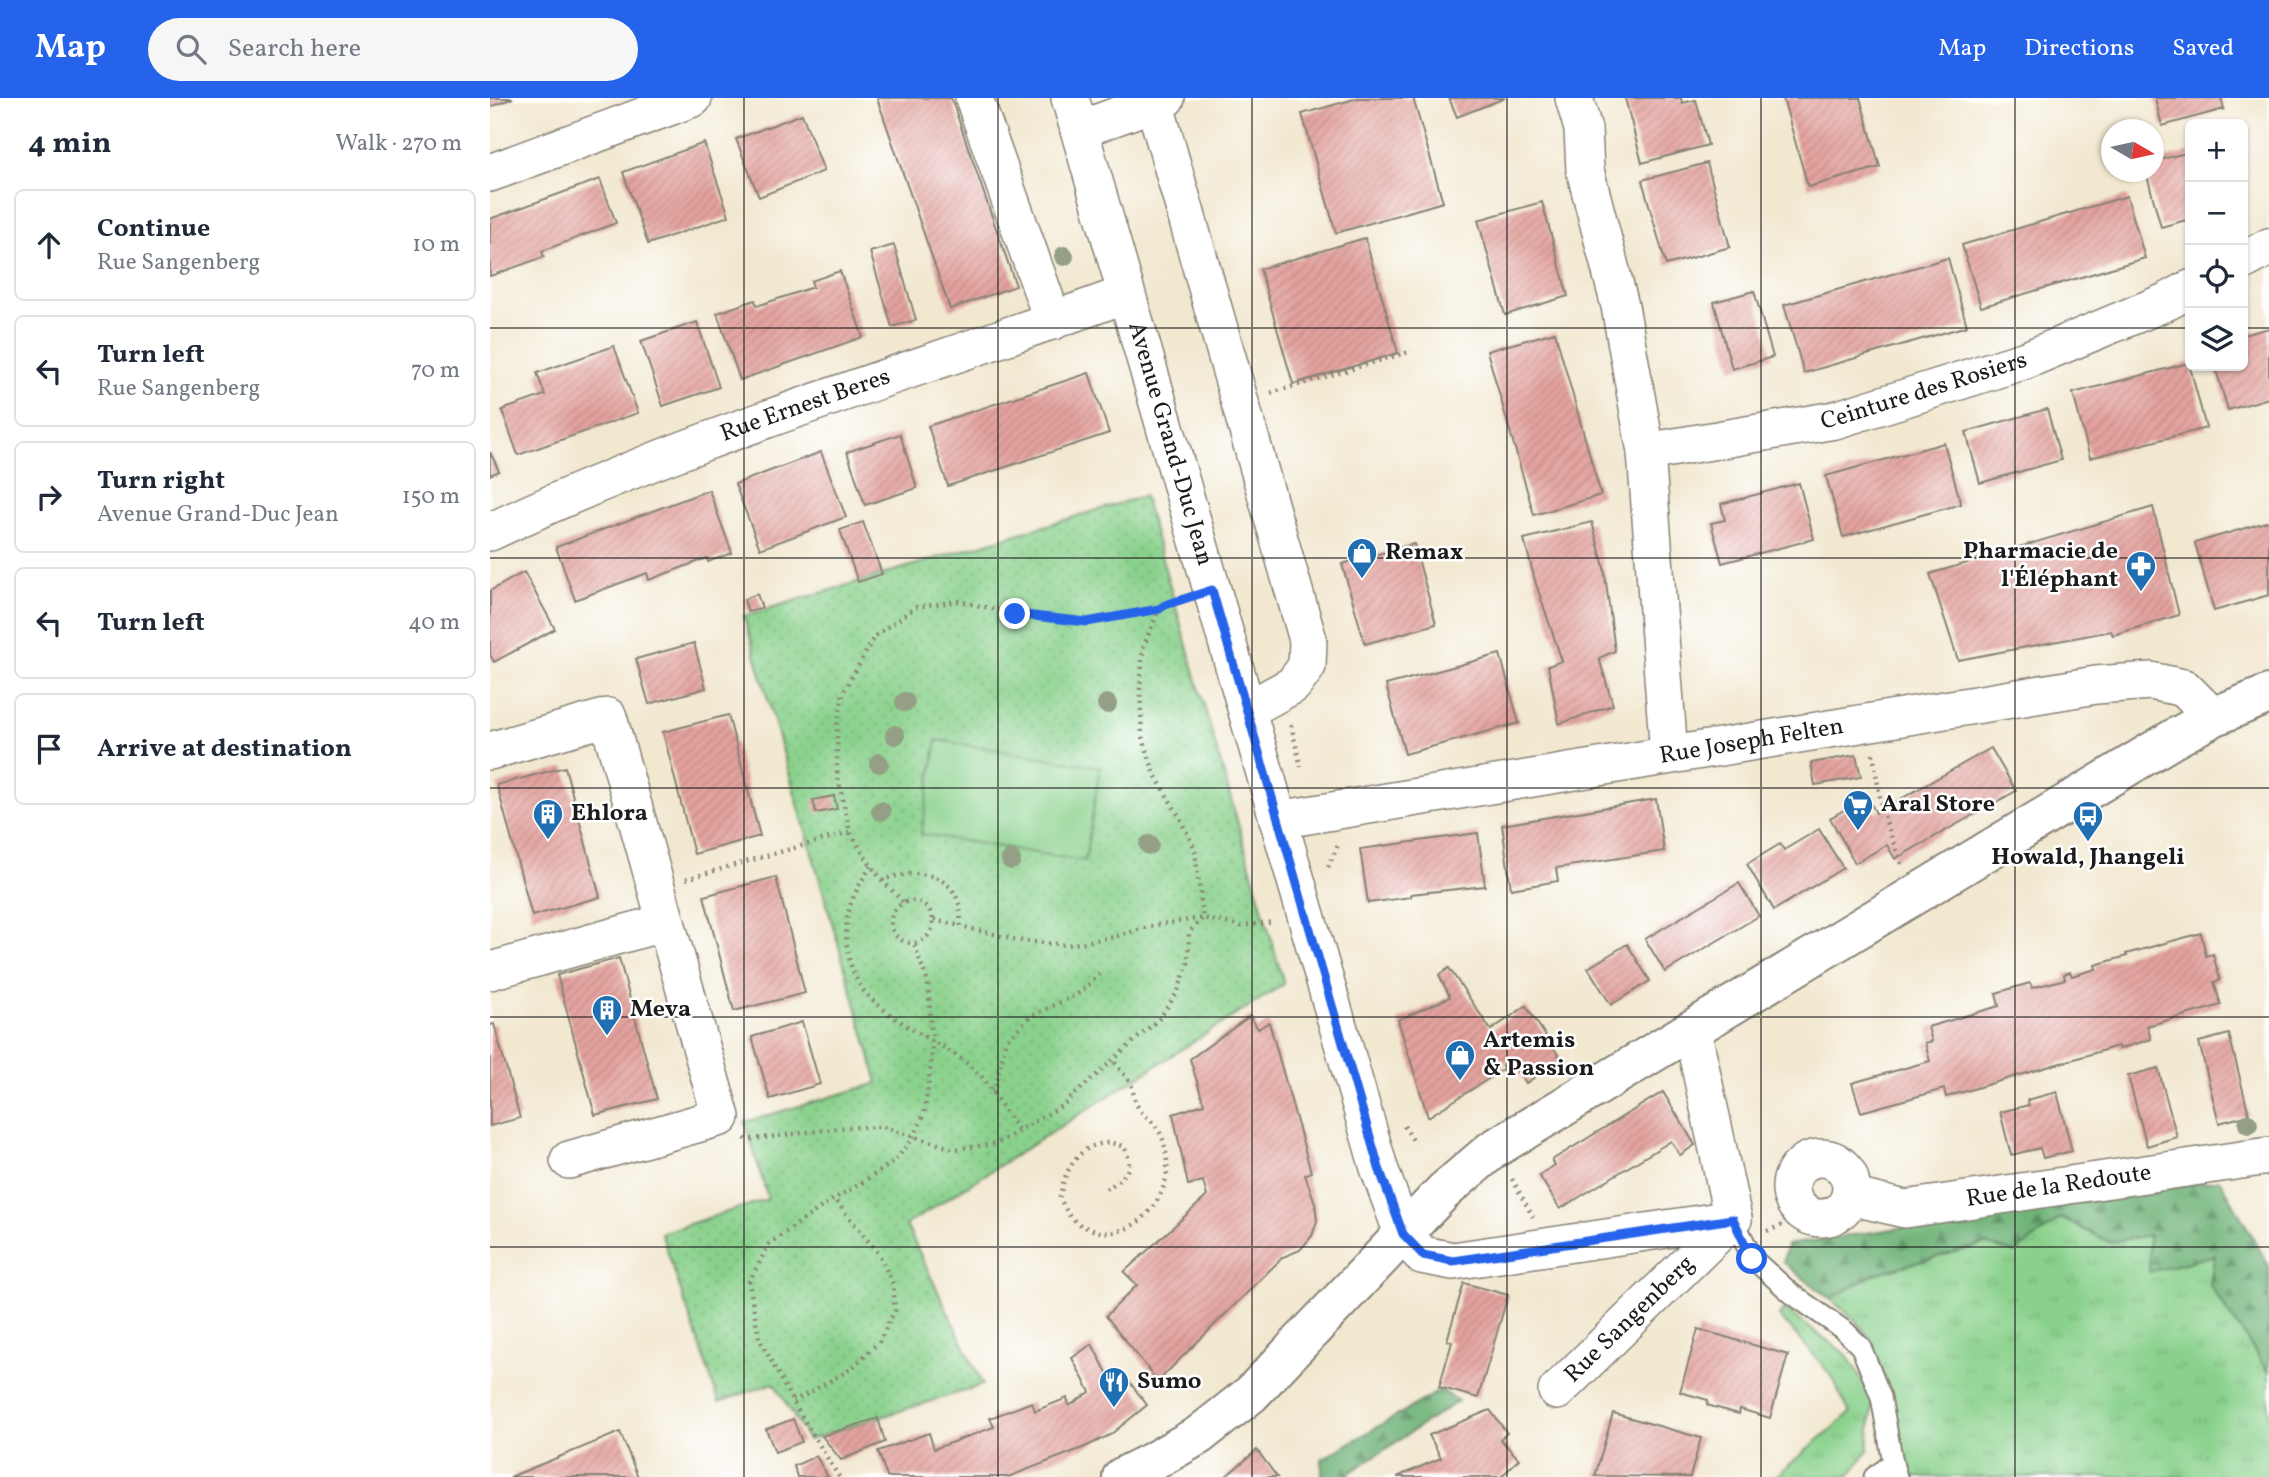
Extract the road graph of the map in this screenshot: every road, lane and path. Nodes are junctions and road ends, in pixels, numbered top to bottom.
1 (693, 98) edge
2 (974, 98) edge
3 (1574, 98) edge
4 (1160, 100) edge
5 (1074, 114) edge
6 (490, 173) edge
7 (2269, 247) edge
8 (2248, 258) edge
9 (2185, 292) edge
10 (1126, 294) junction
11 (1053, 321) junction
12 (1412, 351) dead end
13 (1240, 402) junction
14 (1646, 452) junction
15 (490, 532) edge
16 (1212, 590) junction
17 (1159, 609) junction
18 (2269, 694) edge
19 (1247, 710) junction
20 (2213, 717) junction
21 (1867, 723) junction
22 (490, 751) edge
23 (1669, 755) junction
24 (1278, 820) junction
25 (850, 832) junction
26 (1898, 857) dead end
27 (871, 866) junction
28 (882, 880) junction
29 (656, 887) junction
30 (903, 902) junction
31 (1203, 918) junction
32 (934, 920) junction
33 (666, 922) junction
34 (961, 926) junction
35 (914, 943) junction
36 (490, 971) edge
37 (1103, 971) dead end
38 (1692, 1029) junction
39 (932, 1040) junction
40 (1114, 1061) junction
41 (993, 1093) junction
42 (721, 1116) junction
43 (1018, 1131) junction
44 (914, 1137) junction
45 (2269, 1156) edge
46 (569, 1160) dead end
47 (1510, 1175) dead end
48 (1106, 1189) dead end
49 (1850, 1196) junction
50 (834, 1199) junction
51 (1809, 1215) junction
52 (1738, 1229) junction
53 (1403, 1234) junction
54 (1549, 1246) junction
55 (1557, 1391) dead end
56 (793, 1402) junction
57 (1895, 1470) edge
58 (839, 1477) edge
59 (1122, 1477) edge
60 (1874, 1477) edge

1 - 6 street
2 - 11 street
3 - 14 street
4 - 5 street
4 - 13 street
5 - 10 street, Avenue Grand-Duc Jean
7 - 8 street
9 - 14 street, Ceinture des Rosiers
10 - 11 street, Rue Ernest Beres
10 - 16 street, Avenue Grand-Duc Jean
11 - 15 street, Rue Ernest Beres
12 - 13 path
13 - 19 street
14 - 23 street
16 - 17 path
16 - 19 street, Avenue Grand-Duc Jean
17 - 25 path
17 - 31 path
18 - 20 main road
19 - 24 street, Avenue Grand-Duc Jean
20 - 21 street, Rue Joseph Felten
20 - 38 main road
21 - 23 street, Rue Joseph Felten
21 - 26 path
22 - 29 street
23 - 24 street, Rue Joseph Felten
24 - 53 street, Avenue Grand-Duc Jean
25 - 27 path
25 - 29 path
27 - 28 path
27 - 39 path
28 - 30 path
28 - 34 path
29 - 33 street
30 - 32 path
30 - 35 path
31 - 34 path
31 - 40 path
32 - 34 path
32 - 35 path
33 - 36 street
33 - 42 street
35 - 39 path
37 - 41 path
38 - 52 street
38 - 53 main road
39 - 41 path
39 - 44 path
40 - 43 path
40 - 48 path
41 - 43 path
42 - 44 path
42 - 46 street
43 - 44 path
44 - 50 path
45 - 49 street, Rue de la Redoute
47 - 54 path
49 - 51 street
49 - 51 street
50 - 56 path
50 - 56 path
51 - 52 path
52 - 54 street, Rue Sangenberg
52 - 55 street, Rue Sangenberg
52 - 57 lane
53 - 54 street, Rue Sangenberg
53 - 59 main road
56 - 58 path
57 - 60 lane

